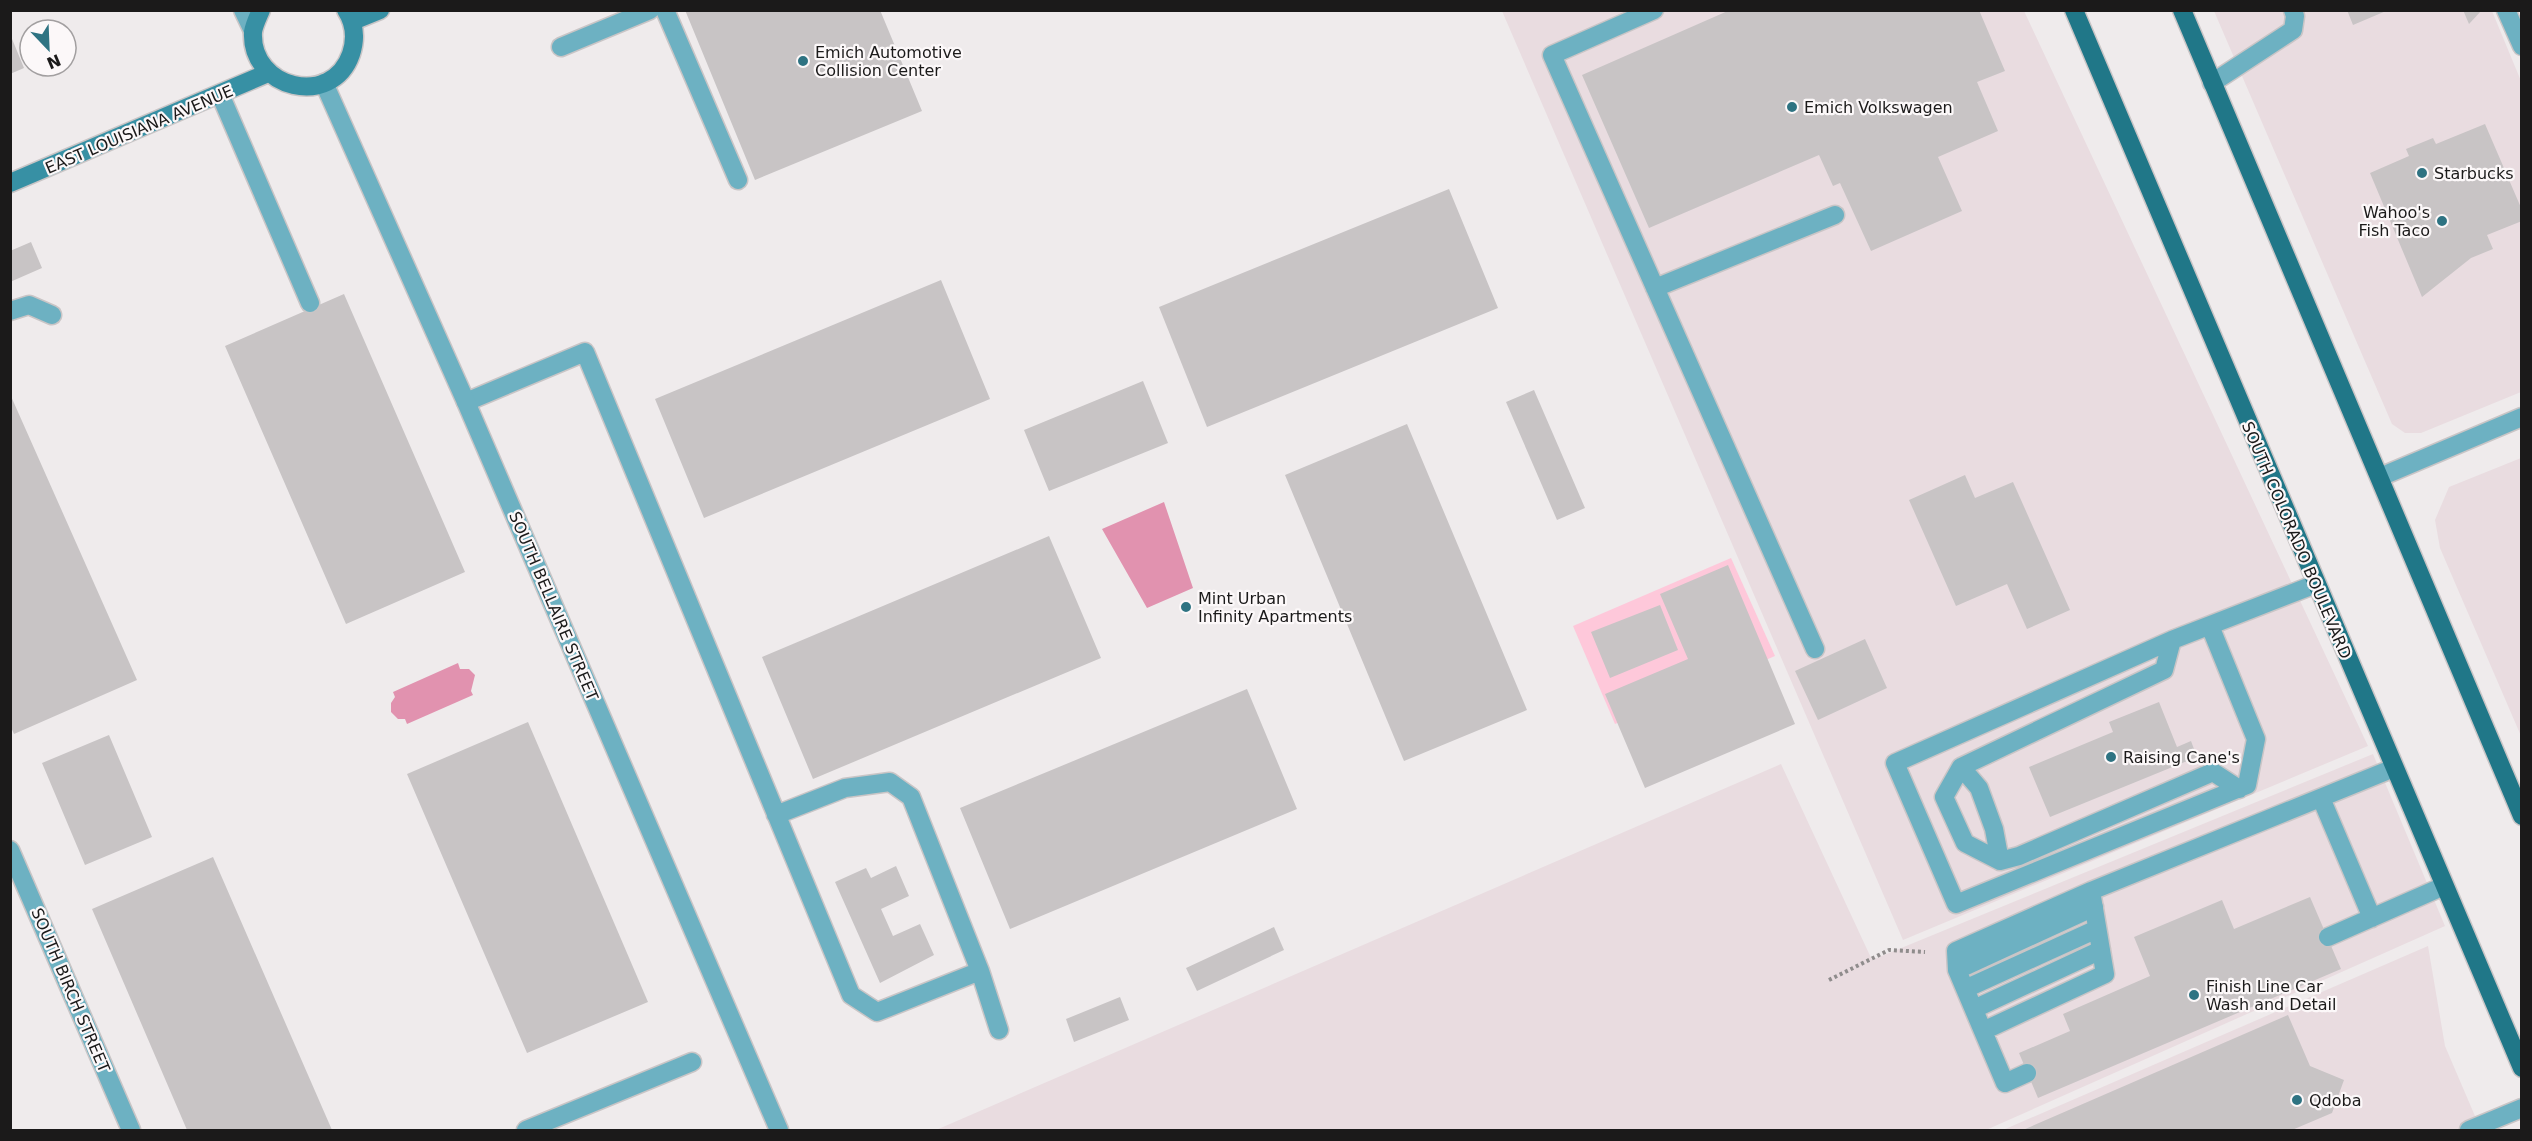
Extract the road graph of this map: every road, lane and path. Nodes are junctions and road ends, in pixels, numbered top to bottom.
1 (243, 10) edge
2 (261, 10) edge
3 (380, 10) edge
4 (650, 10) edge
5 (665, 10) edge
6 (1654, 10) edge
7 (2074, 10) edge
8 (2182, 10) edge
9 (2293, 10) edge
10 (2506, 10) edge
11 (350, 16) edge
12 (253, 31) junction
13 (2522, 46) edge
14 (561, 47) dead end
15 (268, 73) junction
16 (324, 83) junction
17 (2212, 83) junction
18 (220, 94) junction
19 (738, 180) dead end
20 (10, 183) edge
21 (1834, 215) dead end
22 (1655, 288) junction
23 (310, 303) dead end
24 (10, 311) edge
25 (52, 315) dead end
26 (466, 402) junction
27 (2522, 417) edge
28 (2380, 477) junction
29 (2316, 584) junction
30 (2210, 626) junction
31 (2172, 640) junction
32 (1815, 649) dead end
33 (1960, 767) junction
34 (2394, 768) junction
35 (2239, 789) junction
36 (2322, 798) junction
37 (776, 815) junction
38 (2522, 816) edge
39 (10, 850) edge
40 (2000, 861) junction
41 (2444, 886) junction
42 (2092, 899) junction
43 (2372, 918) junction
44 (2097, 929) junction
45 (2328, 937) dead end
46 (2101, 950) junction
47 (1908, 953) dead end
48 (980, 971) junction
49 (1829, 980) dead end
50 (1965, 989) junction
51 (1974, 1009) junction
52 (999, 1030) dead end
53 (1983, 1031) junction
54 (692, 1062) dead end
55 (2522, 1068) edge
56 (2027, 1073) dead end
57 (2522, 1108) edge
58 (131, 1131) edge
59 (526, 1131) edge
60 (780, 1131) edge
61 (2469, 1131) edge

1 - 12 street
2 - 12 street
3 - 11 street
4 - 14 street
5 - 19 street
6 - 22 street
7 - 29 main road, SOUTH COLORADO BOULEVARD
8 - 17 main road
9 - 17 street
10 - 13 street
11 - 16 street
12 - 15 street
15 - 16 street
15 - 18 street, EAST LOUISIANA AVENUE
16 - 26 street, SOUTH BELLAIRE STREET
17 - 28 main road
18 - 20 street, EAST LOUISIANA AVENUE
18 - 23 street
21 - 22 street
22 - 32 street
24 - 25 street
26 - 37 street
26 - 60 street, SOUTH BELLAIRE STREET
27 - 28 street
28 - 38 main road
29 - 30 street
29 - 34 main road, SOUTH COLORADO BOULEVARD
30 - 31 street
30 - 35 street
31 - 33 street
31 - 35 street
33 - 40 street
33 - 40 street
34 - 36 street
34 - 41 main road, SOUTH COLORADO BOULEVARD
35 - 40 street
36 - 42 street
36 - 43 street
37 - 48 street
37 - 48 street
39 - 58 street, SOUTH BIRCH STREET
41 - 43 street
41 - 55 main road, SOUTH COLORADO BOULEVARD
42 - 44 street
42 - 50 street
43 - 45 street
44 - 46 street
44 - 50 street
46 - 51 street
46 - 53 street
47 - 49 path
48 - 52 street
50 - 51 street
51 - 53 street
53 - 56 street
54 - 59 street
57 - 61 street

